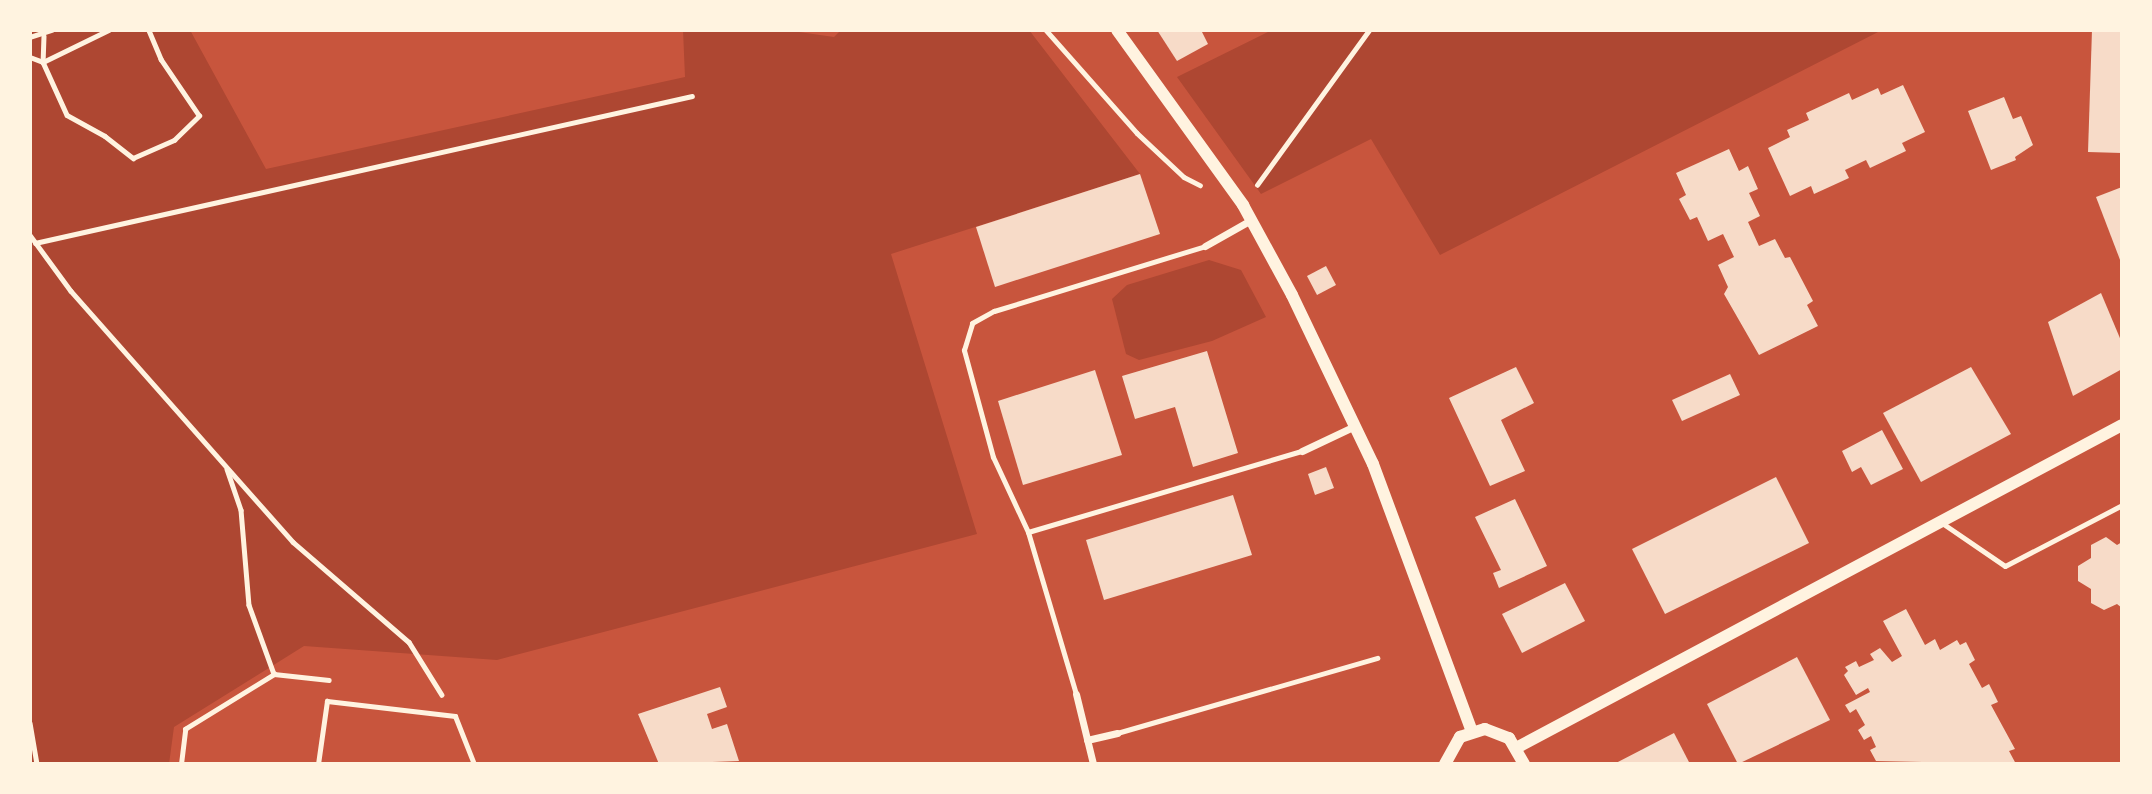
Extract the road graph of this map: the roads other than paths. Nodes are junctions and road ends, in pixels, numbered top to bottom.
1 (1117, 30) edge
2 (1251, 220) junction
3 (1205, 246) joint
4 (1356, 425) junction
5 (2122, 425) edge
6 (1302, 451) joint
7 (2122, 505) edge
8 (1939, 522) junction
9 (1028, 532) junction
10 (1377, 658) dead end
11 (1076, 694) joint
12 (1472, 731) junction
13 (1117, 733) joint
14 (1087, 740) junction
15 (1518, 747) junction
16 (318, 764) edge
17 (474, 764) edge
18 (1093, 764) edge
19 (1445, 764) edge
20 (1524, 764) edge

1 - 2 street
2 - 3 street
2 - 4 street
3 - 9 lane
4 - 6 street
4 - 12 street
5 - 8 street
6 - 9 lane
7 - 8 lane
8 - 15 street
9 - 11 lane
10 - 13 lane
11 - 14 street
12 - 15 street
12 - 19 street
13 - 14 street
14 - 18 street
15 - 20 street
16 - 17 lane

